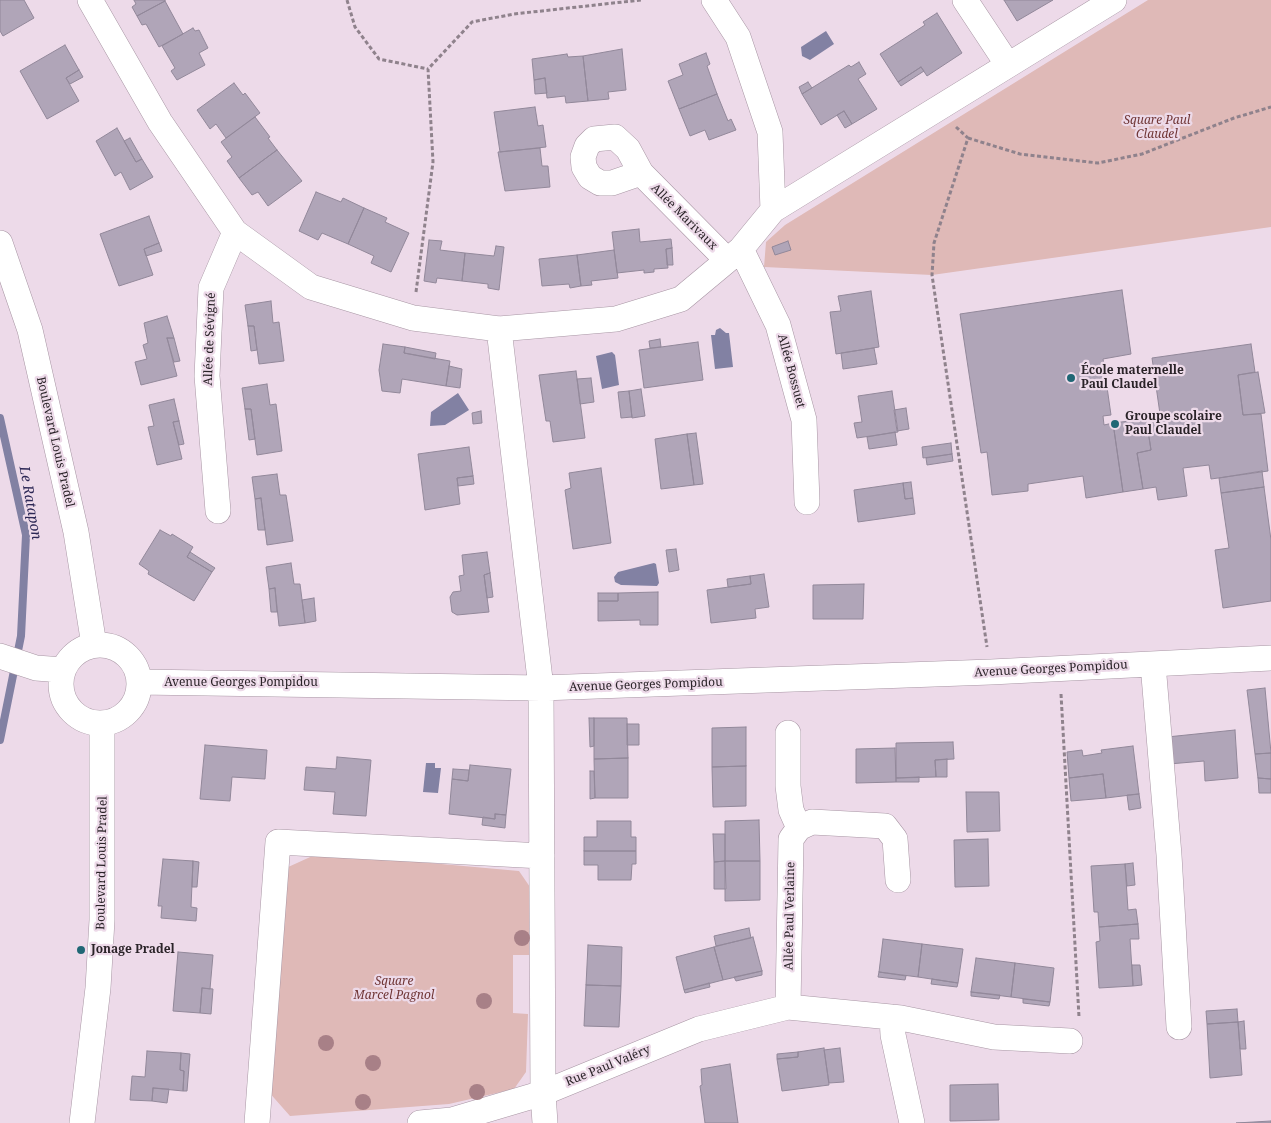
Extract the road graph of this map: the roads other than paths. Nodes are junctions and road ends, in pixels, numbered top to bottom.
1 (90, 0) edge
2 (714, 0) edge
3 (965, 0) edge
4 (1114, 0) edge
5 (1008, 66) junction
6 (641, 173) dead end
7 (773, 210) junction
8 (235, 232) junction
9 (0, 242) edge
10 (734, 255) junction
11 (499, 329) junction
12 (807, 502) dead end
13 (218, 511) dead end
14 (94, 645) junction
15 (0, 657) edge
16 (1271, 658) edge
17 (1153, 664) junction
18 (63, 670) junction
19 (138, 682) junction
20 (541, 688) junction
21 (102, 723) junction
22 (788, 732) dead end
23 (799, 828) junction
24 (542, 856) junction
25 (898, 880) dead end
26 (788, 1007) junction
27 (892, 1017) junction
28 (1179, 1027) dead end
29 (1070, 1041) road end
30 (543, 1093) junction
31 (82, 1123) edge
32 (257, 1123) edge
33 (420, 1123) edge
34 (545, 1123) edge
35 (912, 1123) edge

1 - 8 street
2 - 7 street
3 - 5 street
4 - 5 street
5 - 7 street
6 - 10 street, Allée Marivaux
7 - 10 street
8 - 11 street
8 - 13 street, Allée de Sévigné
9 - 14 street, Boulevard Louis Pradel
10 - 11 street
10 - 12 street, Allée Bossuet
11 - 20 street
14 - 18 street
14 - 19 street
15 - 18 street
16 - 17 street, Avenue Georges Pompidou
17 - 20 street, Avenue Georges Pompidou
17 - 28 street
18 - 21 street
19 - 20 street, Avenue Georges Pompidou
19 - 21 street
20 - 24 street
21 - 31 street, Boulevard Louis Pradel
22 - 23 street
23 - 25 street
23 - 26 street, Allée Paul Verlaine
24 - 30 street
24 - 32 street
26 - 27 street, Rue Paul Valéry
26 - 30 street, Rue Paul Valéry
27 - 29 street, Rue Paul Valéry
27 - 35 street
30 - 33 street
30 - 34 street

